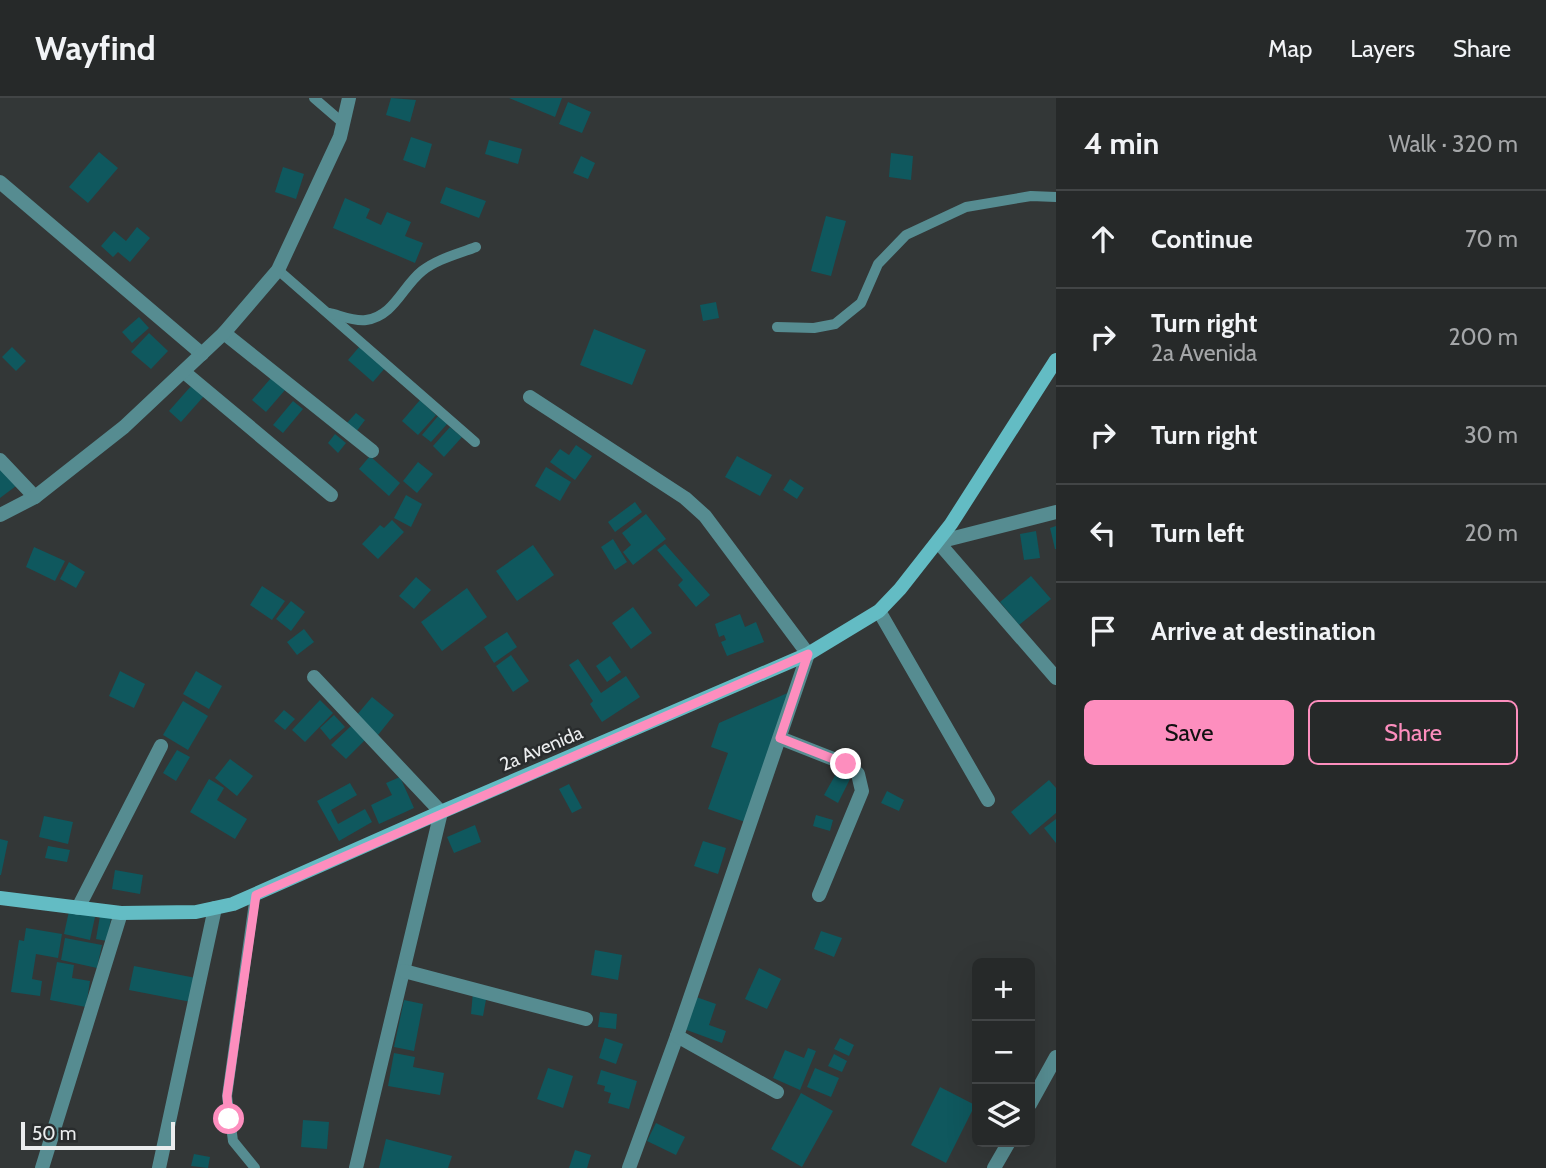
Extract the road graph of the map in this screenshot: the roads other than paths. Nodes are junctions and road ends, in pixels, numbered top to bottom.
1 (314, 98) edge
2 (349, 98) edge
3 (343, 123) junction
4 (0, 182) edge
5 (1056, 197) edge
6 (476, 247) dead end
7 (278, 270) junction
8 (327, 313) junction
9 (777, 327) dead end
10 (224, 333) junction
11 (202, 354) junction
12 (1056, 360) edge
13 (184, 372) junction
14 (530, 397) dead end
15 (475, 442) dead end
16 (372, 451) dead end
17 (0, 460) edge
18 (331, 495) dead end
19 (35, 497) junction
20 (1056, 512) edge
21 (0, 515) edge
22 (938, 542) junction
23 (879, 611) junction
24 (808, 654) junction
25 (314, 677) dead end
26 (1056, 678) edge
27 (780, 738) junction
28 (162, 746) dead end
29 (988, 800) dead end
30 (441, 812) junction
31 (256, 895) junction
32 (819, 895) dead end
33 (0, 898) edge
34 (78, 908) junction
35 (215, 908) junction
36 (121, 913) junction
37 (404, 971) junction
38 (586, 1019) dead end
39 (677, 1036) junction
40 (1056, 1057) edge
41 (777, 1092) dead end
42 (1035, 1095) edge
43 (1006, 1147) edge
44 (41, 1168) edge
45 (159, 1168) edge
46 (254, 1168) edge
47 (356, 1168) edge
48 (629, 1168) edge
49 (994, 1168) edge

1 - 3 lane
2 - 3 street
3 - 7 street
4 - 11 street
5 - 9 lane
6 - 8 lane
7 - 8 lane
7 - 10 street
8 - 15 lane
10 - 11 street
10 - 16 street
11 - 13 street
12 - 22 street, 2a Avenida
13 - 18 street
13 - 19 street
14 - 24 street
17 - 19 street
19 - 21 street
20 - 22 street
22 - 23 street, 2a Avenida
22 - 26 street
23 - 24 street, 2a Avenida
23 - 29 street
24 - 27 street
24 - 30 street, 2a Avenida
25 - 30 street
27 - 32 street
27 - 39 street
28 - 34 street
30 - 31 street, 2a Avenida
30 - 37 street
31 - 35 street, 2a Avenida
31 - 46 lane
33 - 34 street, 2a Avenida
34 - 36 street, 2a Avenida
35 - 36 street, 2a Avenida
35 - 45 street
36 - 44 street
37 - 38 street
37 - 47 street
39 - 41 street
39 - 48 street
40 - 42 street
43 - 49 street

